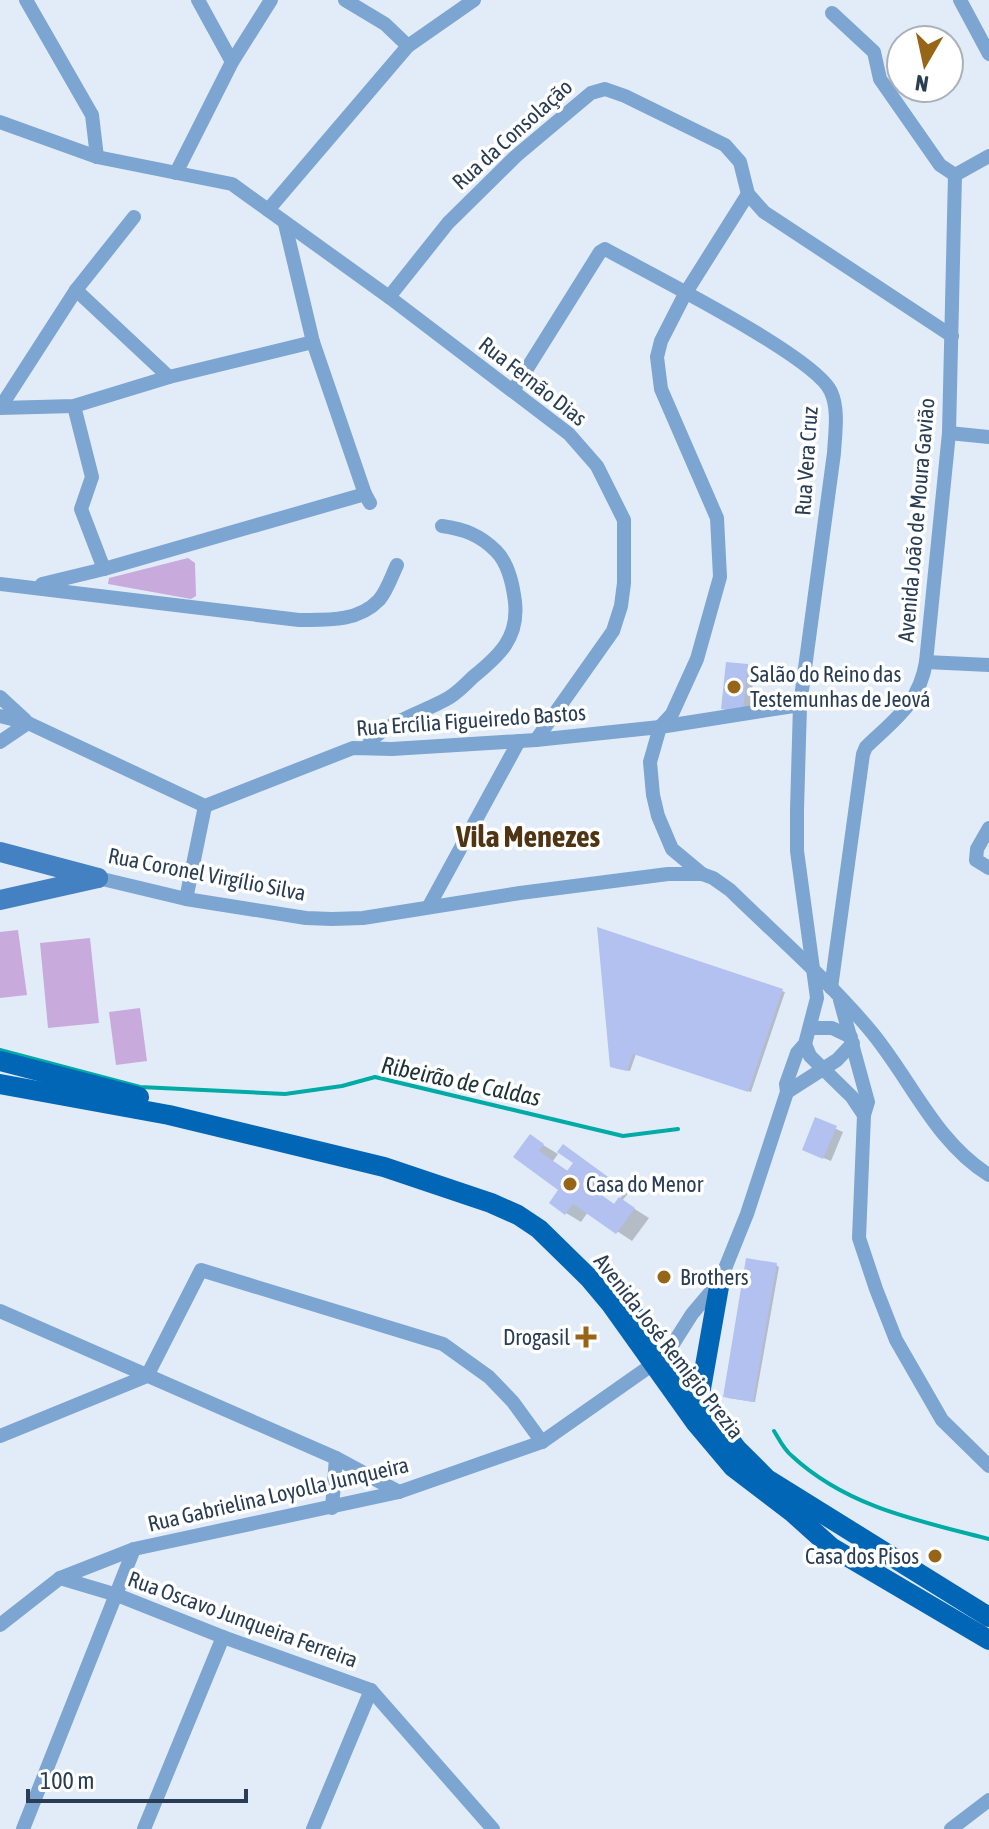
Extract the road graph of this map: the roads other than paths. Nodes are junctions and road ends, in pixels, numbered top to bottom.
1 (26, 0) edge
2 (198, 0) edge
3 (271, 0) edge
4 (345, 0) edge
5 (474, 0) edge
6 (960, 0) edge
7 (832, 13) dead end
8 (408, 46) junction
9 (989, 54) edge
10 (232, 62) junction
11 (0, 122) edge
12 (989, 156) edge
13 (97, 157) junction
14 (176, 173) junction
15 (955, 175) junction
16 (748, 194) junction
17 (268, 210) junction
18 (134, 217) dead end
19 (285, 224) junction
20 (76, 290) junction
21 (685, 294) junction
22 (389, 297) junction
23 (952, 336) junction
24 (313, 342) junction
25 (169, 377) junction
26 (513, 391) junction
27 (74, 406) junction
28 (0, 408) edge
29 (949, 433) junction
30 (989, 437) edge
31 (442, 526) dead end
32 (397, 565) dead end
33 (104, 569) junction
34 (0, 584) edge
35 (31, 586) junction
36 (926, 662) junction
37 (989, 665) edge
38 (0, 697) edge
39 (800, 705) junction
40 (0, 716) edge
41 (28, 723) junction
42 (660, 727) junction
43 (536, 740) junction
44 (519, 741) junction
45 (0, 742) edge
46 (367, 747) junction
47 (205, 806) junction
48 (989, 828) edge
49 (0, 852) edge
50 (49, 864) junction
51 (989, 868) edge
52 (702, 874) junction
53 (98, 878) junction
54 (47, 892) junction
55 (186, 899) junction
56 (0, 900) edge
57 (429, 906) junction
58 (812, 970) junction
59 (835, 992) junction
60 (810, 1028) junction
61 (852, 1040) junction
62 (805, 1044) junction
63 (0, 1061) edge
64 (823, 1069) junction
65 (0, 1084) edge
66 (787, 1092) junction
67 (864, 1115) junction
68 (989, 1175) edge
69 (720, 1281) junction
70 (0, 1311) edge
71 (660, 1360) junction
72 (147, 1376) junction
73 (699, 1400) junction
74 (0, 1436) edge
75 (542, 1442) junction
76 (336, 1458) junction
77 (989, 1466) edge
78 (399, 1492) junction
79 (332, 1508) junction
80 (134, 1549) junction
81 (60, 1578) junction
82 (117, 1595) junction
83 (989, 1617) edge
84 (0, 1625) edge
85 (223, 1637) junction
86 (989, 1640) edge
87 (371, 1690) junction
88 (989, 1800) edge
89 (482, 1814) junction
90 (23, 1829) edge
91 (144, 1829) edge
92 (313, 1829) edge
93 (476, 1829) edge
94 (493, 1829) edge
95 (951, 1829) edge

1 - 13 street
2 - 10 street
3 - 10 street
4 - 8 street
5 - 8 street
6 - 9 street
7 - 15 street
8 - 17 street
10 - 14 street
11 - 13 street, Rua Fernão Dias
12 - 15 street
13 - 14 street, Rua Fernão Dias
14 - 17 street, Rua Fernão Dias
15 - 23 street, Avenida João de Moura Gavião
16 - 21 street
16 - 22 street, Rua da Consolação
16 - 23 street, Rua da Consolação
17 - 19 street, Rua Fernão Dias
18 - 20 street
19 - 22 street, Rua Fernão Dias
19 - 24 street
20 - 25 street
20 - 28 street
21 - 26 street, Rua Vera Cruz
21 - 39 street, Rua Vera Cruz
21 - 42 street
22 - 26 street, Rua Fernão Dias
23 - 29 street, Avenida João de Moura Gavião
24 - 25 street
24 - 33 street
25 - 27 street
26 - 43 street, Rua Fernão Dias
27 - 28 street
27 - 33 street
29 - 30 street
29 - 36 street, Avenida João de Moura Gavião
31 - 46 street
32 - 35 street
33 - 35 street
34 - 35 street
36 - 37 street
36 - 59 street, Avenida João de Moura Gavião
38 - 41 street
39 - 42 street, Rua Ercília Figueiredo Bastos
39 - 58 street, Rua Vera Cruz
40 - 41 street
41 - 45 street
41 - 47 street
42 - 43 street, Rua Ercília Figueiredo Bastos
42 - 52 street
43 - 44 street, Rua Ercília Figueiredo Bastos
44 - 46 street, Rua Ercília Figueiredo Bastos
44 - 57 street
46 - 47 street, Rua Ercília Figueiredo Bastos
47 - 55 street
48 - 51 street
49 - 50 street, Rua Coronel Virgílio Silva
50 - 53 street, Rua Coronel Virgílio Silva
50 - 54 street
52 - 57 street, Rua Coronel Virgílio Silva
52 - 58 street
53 - 54 street
53 - 55 street, Rua Coronel Virgílio Silva
54 - 56 street
55 - 57 street, Rua Coronel Virgílio Silva
58 - 59 street
58 - 60 street, Rua Vera Cruz
59 - 61 street
59 - 68 street
60 - 61 street
60 - 62 street, Rua Vera Cruz
61 - 64 street
61 - 67 street
62 - 64 street
62 - 66 street, Rua Vera Cruz
63 - 71 main road
64 - 66 street
64 - 67 street
65 - 71 main road, Avenida José Remigio Prezia
66 - 69 street, Rua Vera Cruz
67 - 77 street
69 - 71 street, Rua Vera Cruz
69 - 73 main road
70 - 72 street
71 - 73 main road, Avenida José Remigio Prezia
71 - 75 street, Rua Gabrielina Loyolla Junqueira
71 - 86 main road, Avenida José Remigio Prezia
72 - 74 street
72 - 75 street
72 - 76 street
73 - 83 main road, Avenida José Remigio Prezia
75 - 78 street, Rua Gabrielina Loyolla Junqueira
76 - 78 street
76 - 79 street
78 - 79 street, Rua Gabrielina Loyolla Junqueira
79 - 80 street, Rua Gabrielina Loyolla Junqueira
80 - 81 street, Rua Gabrielina Loyolla Junqueira
80 - 82 street
81 - 82 street, Rua Oscavo Junqueira Ferreira
81 - 84 street, Rua Gabrielina Loyolla Junqueira
82 - 85 street, Rua Oscavo Junqueira Ferreira
82 - 90 street
85 - 87 street, Rua Oscavo Junqueira Ferreira
85 - 91 street
87 - 89 street, Rua Oscavo Junqueira Ferreira
87 - 92 street
88 - 95 street
89 - 93 street
89 - 94 street, Rua Oscavo Junqueira Ferreira

